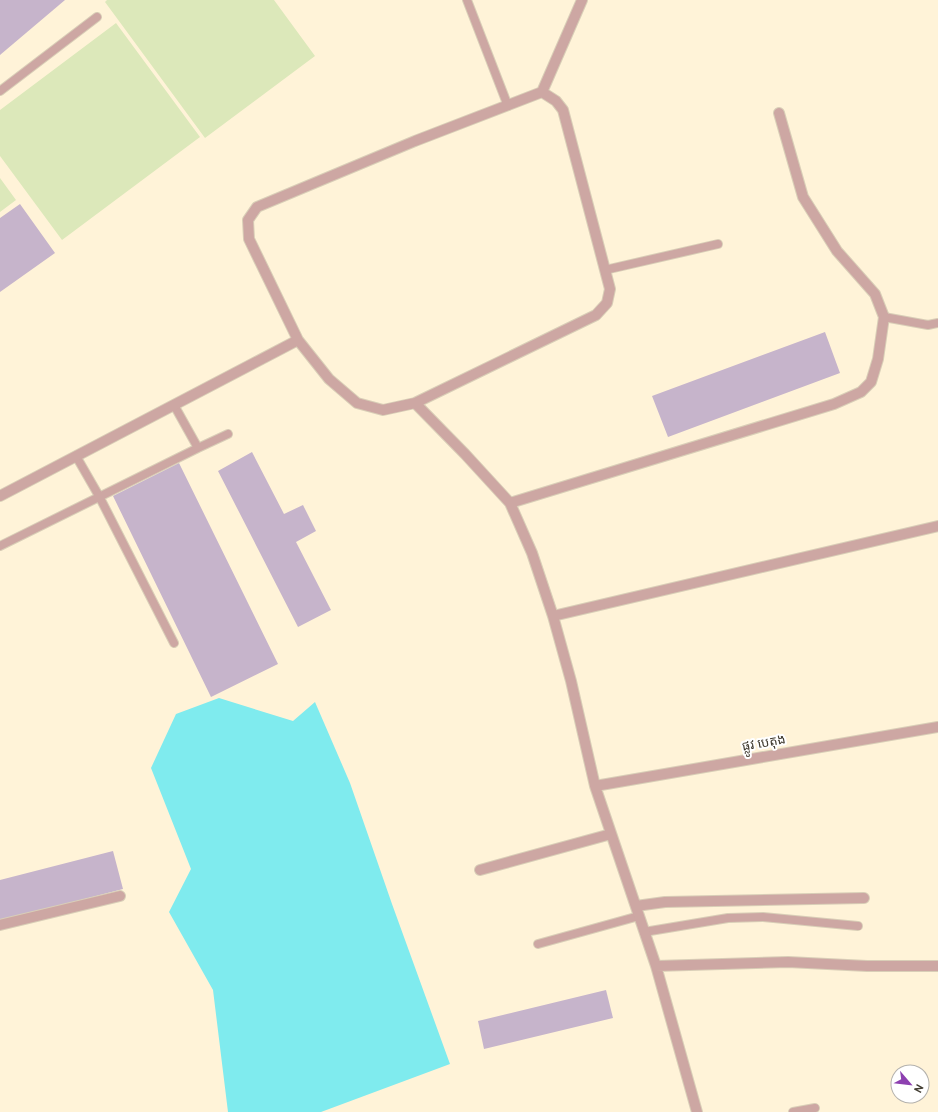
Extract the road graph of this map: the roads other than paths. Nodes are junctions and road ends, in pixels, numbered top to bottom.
1 (467, 0) edge
2 (582, 0) edge
3 (97, 17) dead end
4 (0, 91) edge
5 (542, 92) junction
6 (508, 106) junction
7 (779, 114) dead end
8 (718, 244) dead end
9 (605, 270) junction
10 (884, 317) junction
11 (938, 323) edge
12 (298, 340) junction
13 (415, 403) junction
14 (174, 405) junction
15 (228, 434) dead end
16 (198, 448) junction
17 (76, 456) junction
18 (0, 496) edge
19 (99, 496) junction
20 (510, 503) junction
21 (938, 526) edge
22 (0, 546) edge
23 (553, 616) junction
24 (174, 643) dead end
25 (938, 727) edge
26 (595, 786) junction
27 (611, 834) junction
28 (480, 870) dead end
29 (120, 896) dead end
30 (864, 898) dead end
31 (636, 906) junction
32 (639, 916) junction
33 (0, 925) edge
34 (858, 926) dead end
35 (644, 932) junction
36 (538, 944) dead end
37 (656, 966) junction
38 (938, 966) edge
39 (815, 1108) dead end
40 (697, 1112) edge
41 (793, 1112) edge

1 - 6 lane
2 - 5 street
3 - 4 lane
5 - 6 street
5 - 9 street
6 - 12 street
7 - 10 street
8 - 9 lane
9 - 13 street
10 - 11 lane
10 - 20 street
12 - 13 street
12 - 14 street
13 - 20 street
14 - 16 lane
14 - 17 street
15 - 16 lane
16 - 19 lane
17 - 18 street
17 - 19 lane
19 - 22 lane
19 - 24 lane
20 - 23 street
21 - 23 street
23 - 26 street
25 - 26 street, ផ្លូវ បេតុង
26 - 27 street
27 - 28 street
27 - 31 street
29 - 33 street
30 - 31 street
31 - 32 street
32 - 35 street
32 - 36 lane
34 - 35 lane
35 - 37 street
37 - 38 street
37 - 40 street
39 - 41 lane

